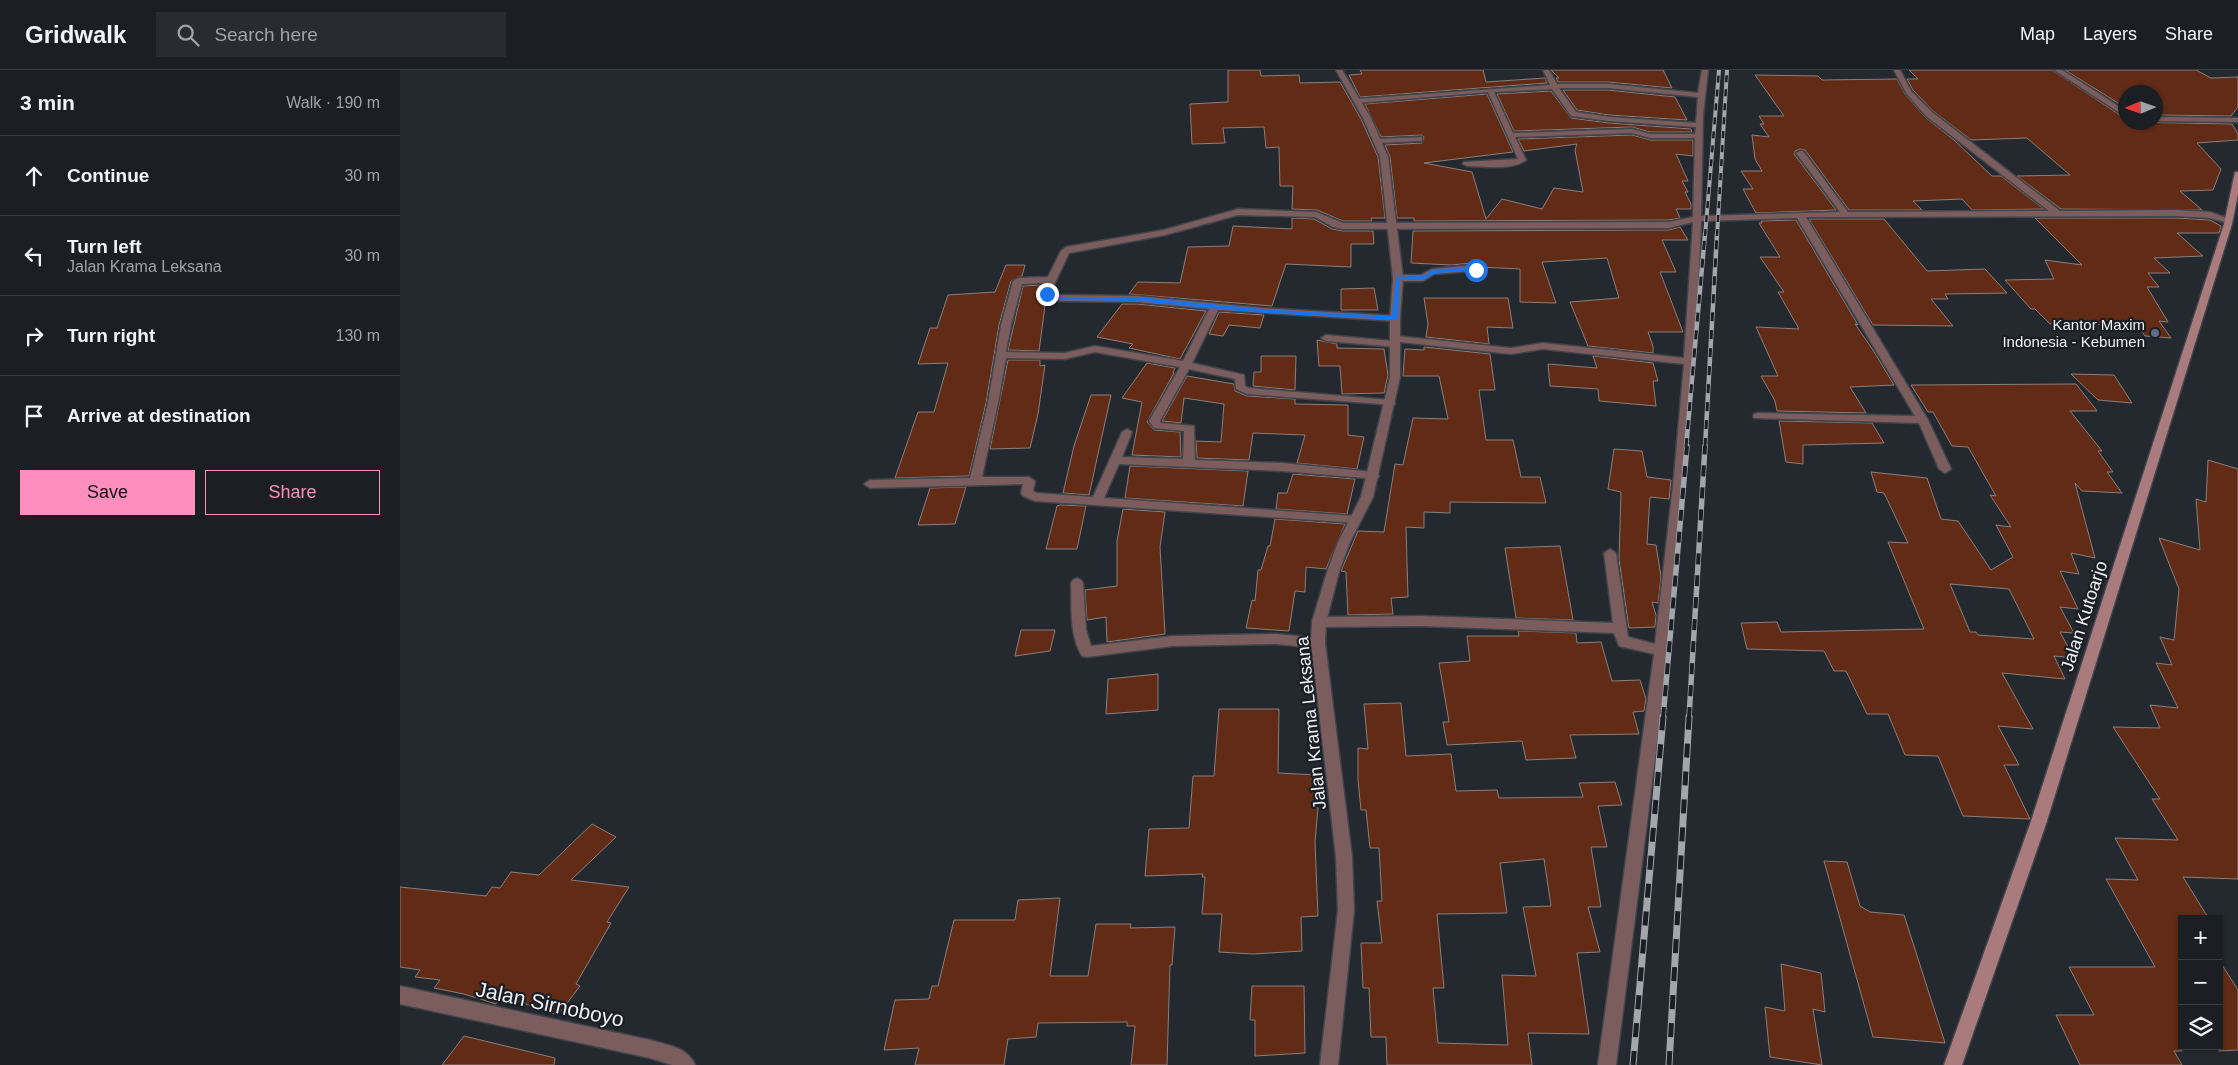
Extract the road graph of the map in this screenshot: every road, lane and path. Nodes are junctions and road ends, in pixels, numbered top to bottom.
1 (1339, 70) edge
2 (1546, 70) edge
3 (1705, 70) edge
4 (1897, 70) edge
5 (2057, 70) edge
6 (1554, 86) junction
7 (1490, 90) junction
8 (1702, 95) junction
9 (1357, 101) junction
10 (2118, 110) edge
11 (2163, 119) edge
12 (2238, 120) edge
13 (1699, 130) junction
14 (1510, 134) junction
15 (1419, 139) dead end
16 (1378, 141) junction
17 (1800, 153) dead end
18 (1467, 164) dead end
19 (2238, 174) edge
20 (2058, 214) junction
21 (1800, 215) junction
22 (1847, 216) junction
23 (1697, 219) junction
24 (1393, 225) junction
25 (2231, 225) edge
26 (1477, 276) dead end
27 (1398, 278) junction
28 (1052, 280) junction
29 (1216, 305) junction
30 (1395, 318) junction
31 (1326, 338) dead end
32 (1396, 341) junction
33 (1002, 355) junction
34 (1688, 361) junction
35 (1186, 365) junction
36 (1390, 403) junction
37 (1758, 416) dead end
38 (1923, 420) junction
39 (1127, 432) dead end
40 (1115, 460) junction
41 (1189, 462) junction
42 (1945, 469) dead end
43 (1373, 476) junction
44 (975, 482) junction
45 (870, 484) dead end
46 (1097, 502) junction
47 (1354, 520) junction
48 (1610, 553) dead end
49 (1077, 582) dead end
50 (1318, 622) junction
51 (1620, 628) junction
52 (1318, 643) junction
53 (1662, 650) junction
54 (400, 995) edge
55 (686, 1065) edge
56 (1329, 1065) edge
57 (1607, 1065) edge
58 (1953, 1065) edge

1 - 9 street, Jalan Krama Leksana
2 - 6 street
3 - 8 street
4 - 20 street
5 - 10 street
6 - 7 street
6 - 8 street
6 - 13 street
7 - 9 street
7 - 14 street
8 - 13 street
9 - 16 street, Jalan Krama Leksana
11 - 12 street
13 - 14 street
13 - 23 street
14 - 18 street
15 - 16 street
16 - 24 street, Jalan Krama Leksana
17 - 22 street
19 - 25 main road, Jalan Kutoarjo
20 - 22 street
20 - 25 street
21 - 22 street
21 - 23 street
21 - 38 street
23 - 24 street
23 - 34 street
24 - 27 street, Jalan Krama Leksana
24 - 28 street
25 - 58 main road, Jalan Kutoarjo
26 - 27 street
27 - 30 street, Jalan Krama Leksana
28 - 29 street
28 - 33 street
29 - 30 street
29 - 35 street
30 - 32 street, Jalan Krama Leksana
31 - 32 street
32 - 34 street
32 - 36 street, Jalan Krama Leksana
33 - 35 street
33 - 44 street
34 - 53 street
35 - 36 street
35 - 41 street
36 - 43 street, Jalan Krama Leksana
37 - 38 street
38 - 42 street
39 - 40 street
40 - 41 street
40 - 46 street
41 - 43 street
43 - 47 street, Jalan Krama Leksana
44 - 45 street
44 - 46 street
46 - 47 street
47 - 50 street, Jalan Krama Leksana
48 - 51 street
49 - 52 street
50 - 51 street
50 - 52 street, Jalan Krama Leksana
51 - 53 street
52 - 56 street, Jalan Krama Leksana
53 - 57 street
54 - 55 street, Jalan Sirnoboyo

